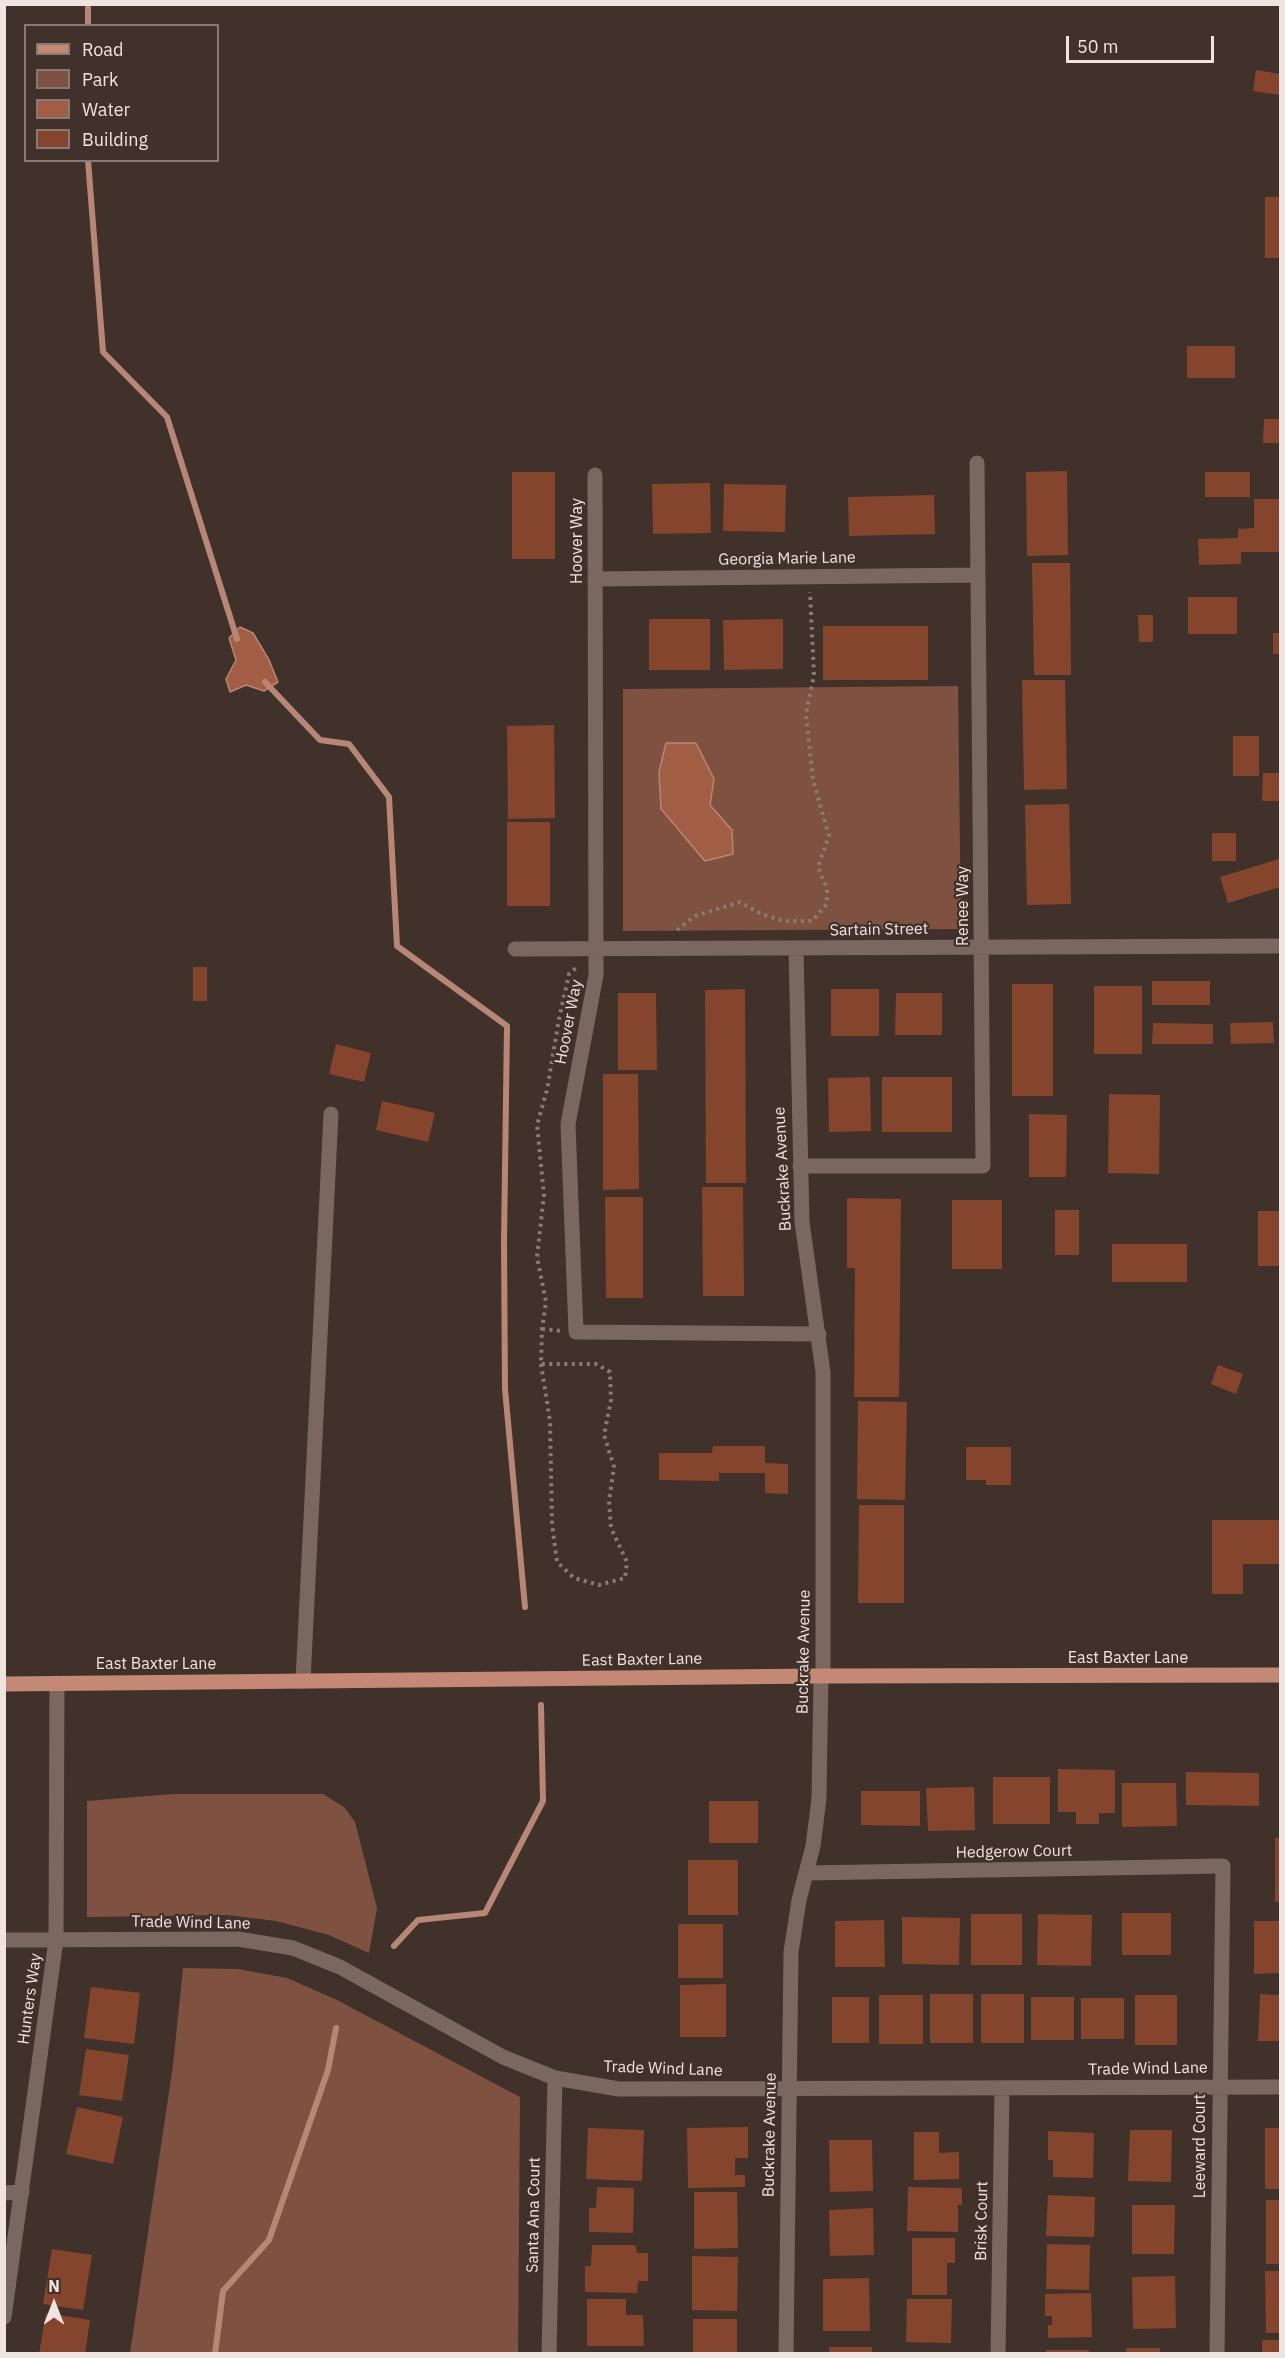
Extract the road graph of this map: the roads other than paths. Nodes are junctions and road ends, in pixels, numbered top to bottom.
1 (978, 463) dead end
2 (595, 475) dead end
3 (978, 574) junction
4 (595, 579) junction
5 (1281, 945) edge
6 (982, 947) junction
7 (515, 949) dead end
8 (596, 949) junction
9 (796, 949) junction
10 (331, 1114) dead end
11 (800, 1166) junction
12 (819, 1334) junction
13 (1281, 1675) edge
14 (821, 1676) junction
15 (303, 1682) junction
16 (4, 1683) edge
17 (57, 1683) junction
18 (1223, 1866) joint
19 (806, 1873) junction
20 (4, 1940) edge
21 (56, 1940) junction
22 (555, 2078) junction
23 (1219, 2086) junction
24 (1281, 2087) edge
25 (1002, 2088) junction
26 (788, 2089) junction
27 (22, 2192) junction
28 (4, 2193) edge
29 (4, 2317) edge
30 (549, 2354) edge
31 (786, 2354) edge
32 (998, 2354) edge
33 (1216, 2354) edge

1 - 3 street, Renee Way
2 - 4 street, Hoover Way
3 - 4 street, Georgia Marie Lane
3 - 6 street, Renee Way
4 - 8 street, Hoover Way
5 - 6 street, Sartain Street
6 - 9 street, Sartain Street
6 - 11 street, Renee Way
7 - 8 street, Sartain Street
8 - 9 street, Sartain Street
8 - 12 street, Hoover Way
9 - 11 street, Buckrake Avenue
10 - 15 street
11 - 12 street, Buckrake Avenue
12 - 14 street, Buckrake Avenue
13 - 14 main road, East Baxter Lane
14 - 15 main road, East Baxter Lane
14 - 19 street, Buckrake Avenue
15 - 17 main road, East Baxter Lane
16 - 17 main road, East Baxter Lane
17 - 21 street, Hunters Way
18 - 19 street, Hedgerow Court
18 - 23 street, Leeward Court
19 - 26 street, Buckrake Avenue
20 - 21 street, Trade Wind Lane
21 - 22 street, Trade Wind Lane
21 - 27 street, Hunters Way
22 - 26 street, Trade Wind Lane
22 - 30 street, Santa Ana Court
23 - 24 street, Trade Wind Lane
23 - 25 street, Trade Wind Lane
23 - 33 street, Leeward Court
25 - 26 street, Trade Wind Lane
25 - 32 street, Brisk Court
26 - 31 street, Buckrake Avenue
27 - 28 street
27 - 29 street, Hunters Way

